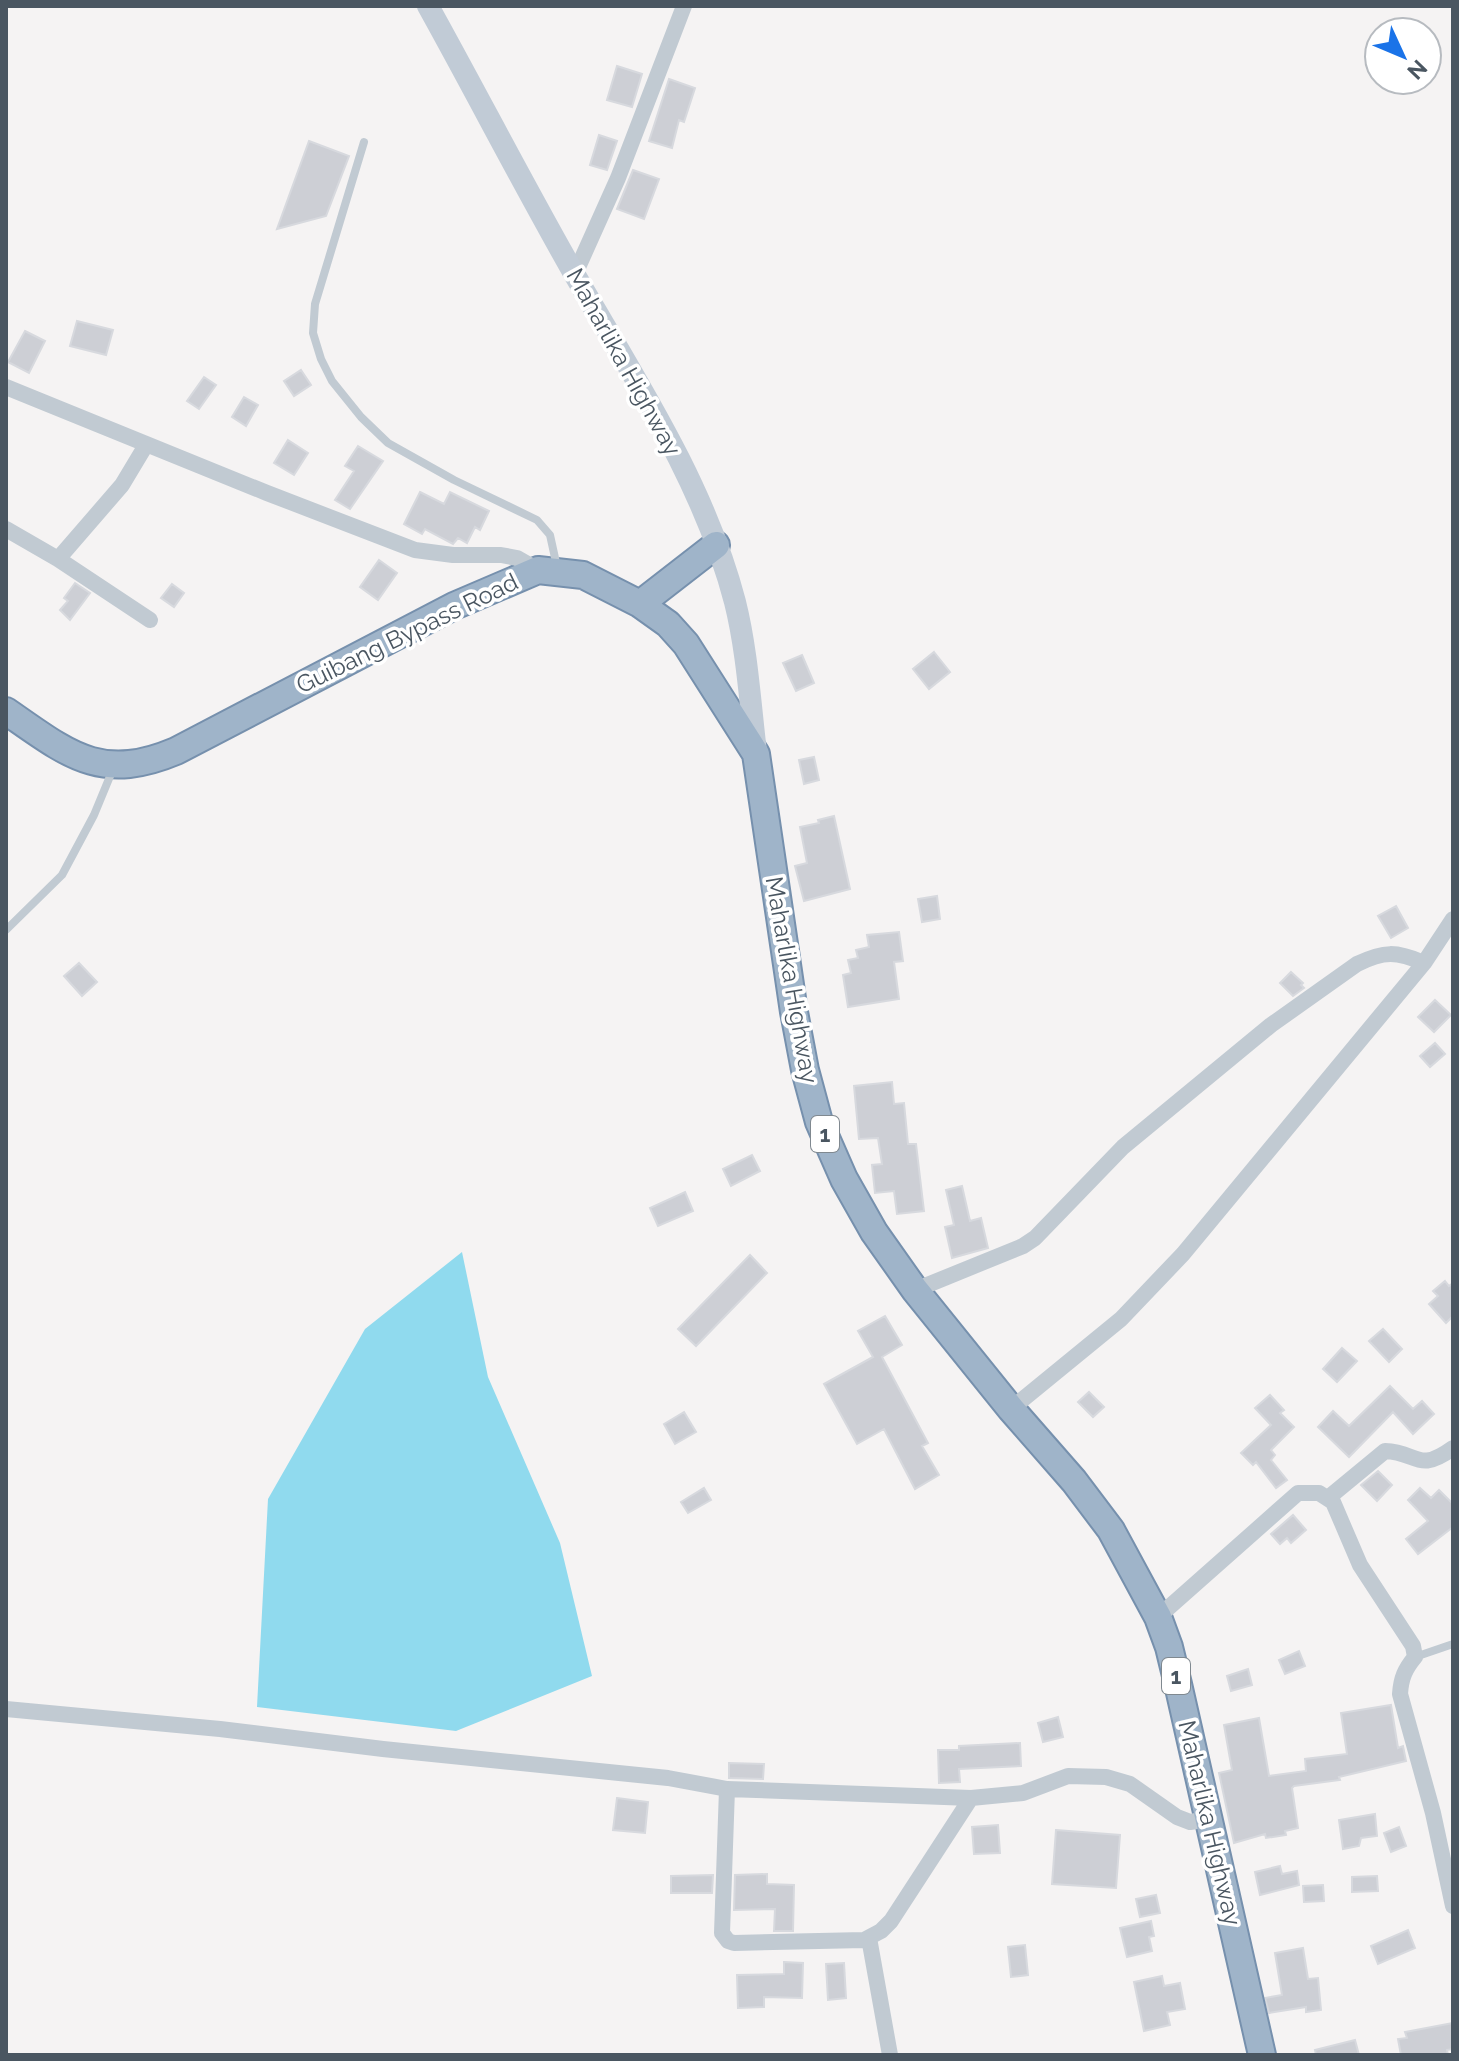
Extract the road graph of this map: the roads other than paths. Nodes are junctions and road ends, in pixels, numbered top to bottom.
1 (428, 6) edge
2 (684, 6) edge
3 (364, 142) dead end
4 (575, 274) junction
5 (6, 387) edge
6 (146, 445) junction
7 (6, 529) edge
8 (716, 545) junction
9 (58, 559) junction
10 (548, 570) junction
11 (640, 604) junction
12 (150, 620) dead end
13 (6, 711) edge
14 (756, 754) junction
15 (115, 765) junction
16 (1453, 919) edge
17 (6, 930) edge
18 (1424, 963) junction
19 (915, 1290) junction
20 (1011, 1409) junction
21 (1453, 1448) edge
22 (1328, 1498) junction
23 (1158, 1617) junction
24 (1453, 1644) edge
25 (1415, 1657) junction
26 (6, 1709) edge
27 (727, 1789) junction
28 (971, 1798) junction
29 (1209, 1819) junction
30 (1453, 1906) edge
31 (869, 1938) junction
32 (890, 2055) edge
33 (1262, 2055) edge

1 - 4 main road, Maharlika Highway / 1
2 - 4 street
3 - 10 lane
4 - 8 main road, Maharlika Highway / 1
5 - 6 street
6 - 9 street
6 - 10 street
7 - 9 street
8 - 11 highway
8 - 14 main road, Maharlika Highway / 1
9 - 12 street
10 - 11 highway
10 - 15 highway, Guibang Bypass Road
11 - 14 highway
13 - 15 highway, Guibang Bypass Road
14 - 19 highway, Maharlika Highway / 1
15 - 17 lane
16 - 18 street
18 - 19 street
18 - 20 street
19 - 20 highway, Maharlika Highway / 1
20 - 23 highway, Maharlika Highway / 1
21 - 22 street
22 - 23 street
22 - 25 street
23 - 29 highway, Maharlika Highway / 1
24 - 25 lane
25 - 30 street
26 - 27 street
27 - 28 street
27 - 31 street
28 - 29 street
28 - 31 street
29 - 33 highway, Maharlika Highway / 1
31 - 32 street

